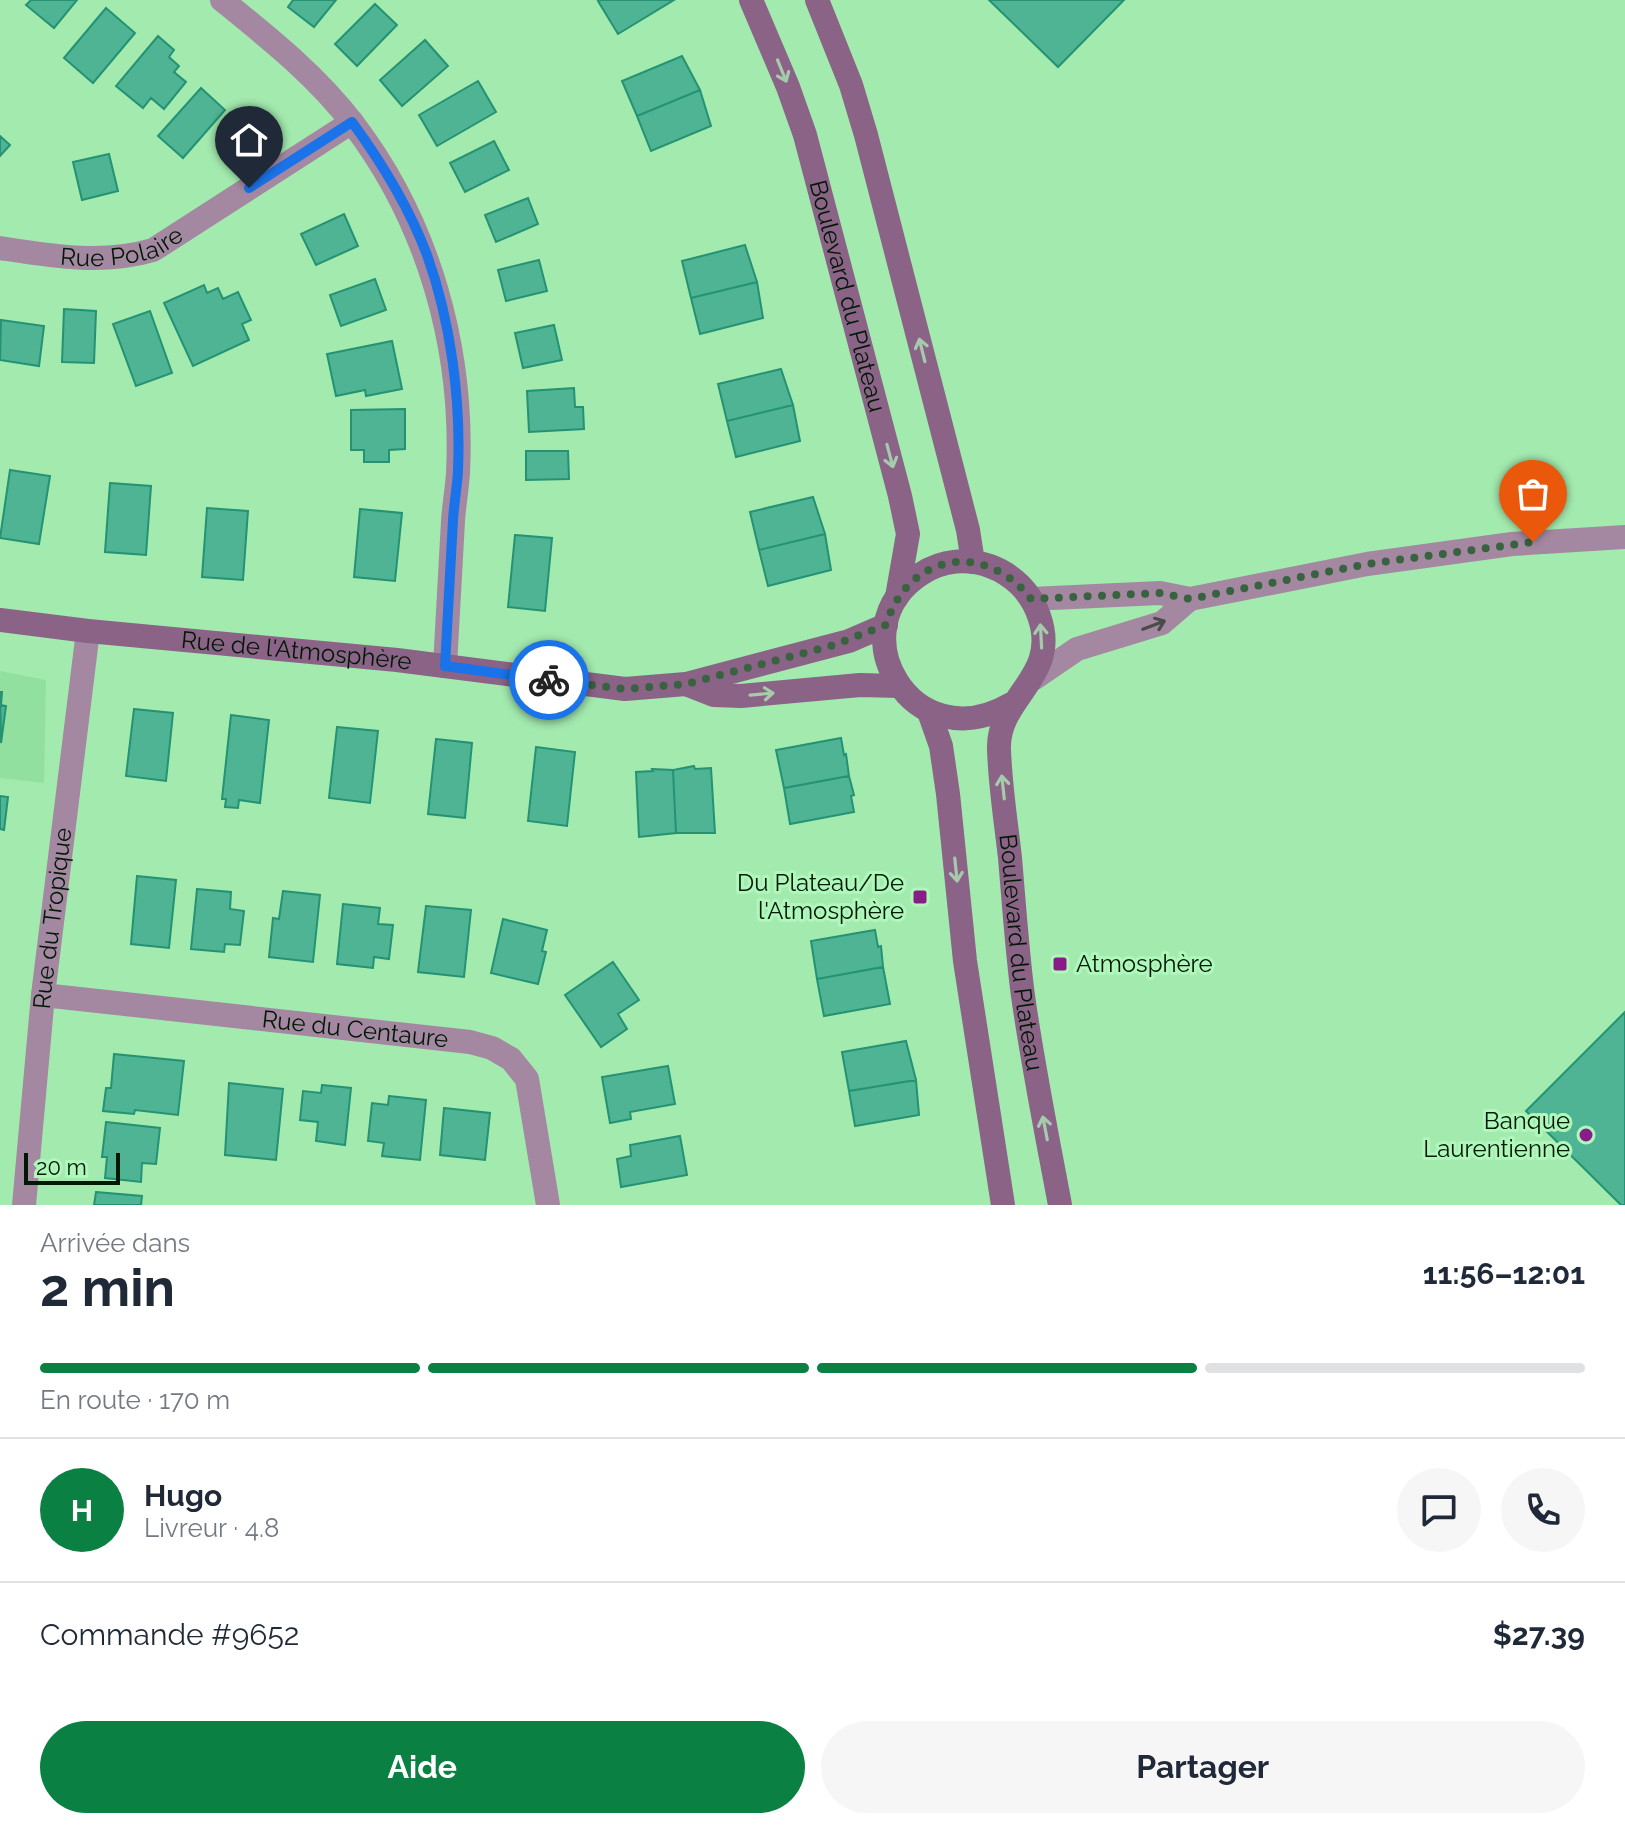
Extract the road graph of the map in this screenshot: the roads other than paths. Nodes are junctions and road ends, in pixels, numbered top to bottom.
1 (222, 0) edge
2 (751, 0) edge
3 (817, 0) edge
4 (352, 122) junction
5 (0, 248) edge
6 (1625, 537) edge
7 (973, 562) junction
8 (896, 599) junction
9 (1031, 599) junction
10 (1190, 599) junction
11 (0, 620) edge
12 (886, 625) junction
13 (88, 631) junction
14 (445, 666) junction
15 (1033, 679) junction
16 (686, 684) junction
17 (899, 686) junction
18 (1011, 704) junction
19 (929, 712) junction
20 (43, 995) junction
21 (24, 1205) edge
22 (548, 1205) edge
23 (1003, 1205) edge
24 (1060, 1205) edge

1 - 4 street
2 -> 8 main road, Boulevard du Plateau
7 -> 3 main road
4 - 5 street, Rue Polaire
4 - 14 street
6 - 10 street
7 - 8 main road
7 - 9 main road
8 - 12 main road
9 - 10 street
15 -> 9 main road
15 -> 10 street
11 - 13 main road, Rue de l'Atmosphère
12 - 16 main road, Rue de l'Atmosphère
12 - 17 main road
13 - 14 main road, Rue de l'Atmosphère
13 - 20 street, Rue du Tropique
14 - 16 main road, Rue de l'Atmosphère
15 - 18 main road
16 -> 17 main road, Rue de l'Atmosphère
17 - 19 main road
18 - 19 main road
24 -> 18 main road, Boulevard du Plateau
19 -> 23 main road
20 - 21 street, Rue du Tropique
20 - 22 street, Rue du Centaure

